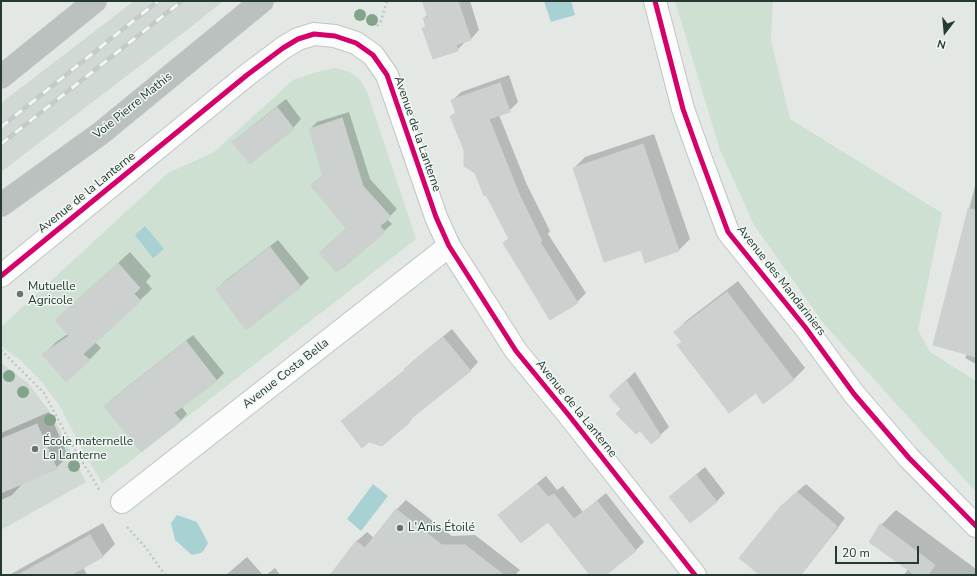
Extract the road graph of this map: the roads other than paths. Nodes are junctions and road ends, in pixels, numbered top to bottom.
1 (95, 1) edge
2 (262, 1) edge
3 (655, 1) edge
4 (1, 77) edge
5 (1, 205) edge
6 (449, 246) junction
7 (1, 276) edge
8 (122, 502) dead end
9 (976, 526) edge
10 (694, 575) edge

1 - 4 highway
2 - 5 highway, Voie Pierre Mathis
3 - 9 street, Avenue des Mandariniers
6 - 7 street, Avenue de la Lanterne
6 - 8 street, Avenue Costa Bella
6 - 10 street, Avenue de la Lanterne

